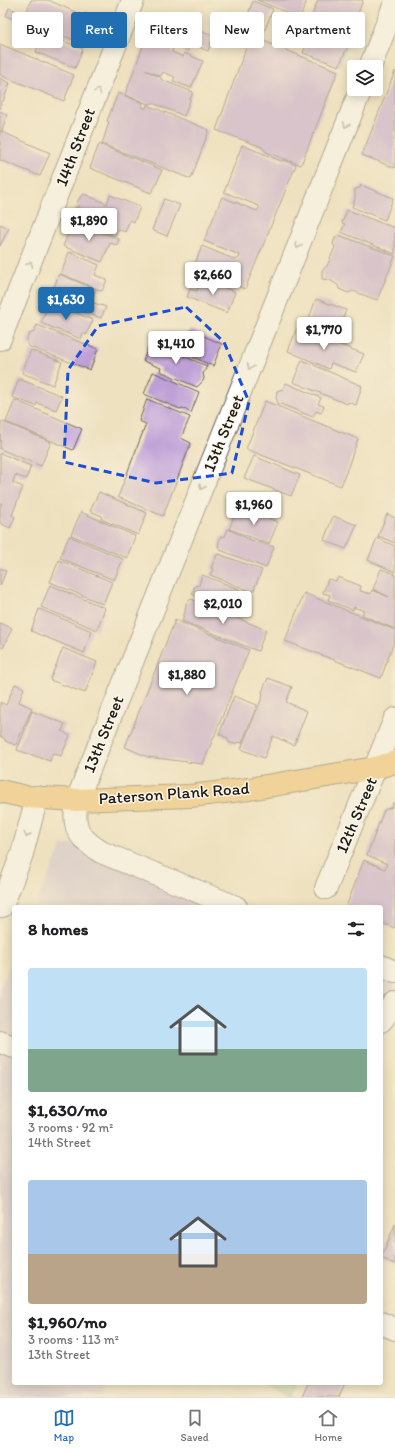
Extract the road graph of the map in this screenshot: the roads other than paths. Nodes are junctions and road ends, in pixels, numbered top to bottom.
1 (133, 0) edge
2 (395, 3) edge
3 (373, 60) edge
4 (358, 96) edge
5 (0, 339) edge
6 (395, 719) edge
7 (385, 765) edge
8 (0, 791) edge
9 (37, 797) junction
10 (77, 800) junction
11 (326, 888) dead end
12 (231, 905) edge
13 (0, 906) edge
14 (383, 967) edge
15 (395, 972) edge
16 (395, 1004) edge
17 (383, 1019) edge
18 (0, 1042) edge
19 (12, 1046) edge
20 (383, 1324) edge
21 (395, 1329) edge

5 -> 1 street, 14th Street
2 - 3 street
4 -> 10 street, 13th Street
6 - 7 street, 12th Street
7 - 10 main road, Paterson Plank Road
7 - 11 street, 12th Street
8 - 9 main road, Paterson Plank Road
9 - 10 main road, Paterson Plank Road
9 -> 13 street
10 - 12 street, 13th Street
14 - 15 street
16 - 17 street
18 - 19 street
20 - 21 street

